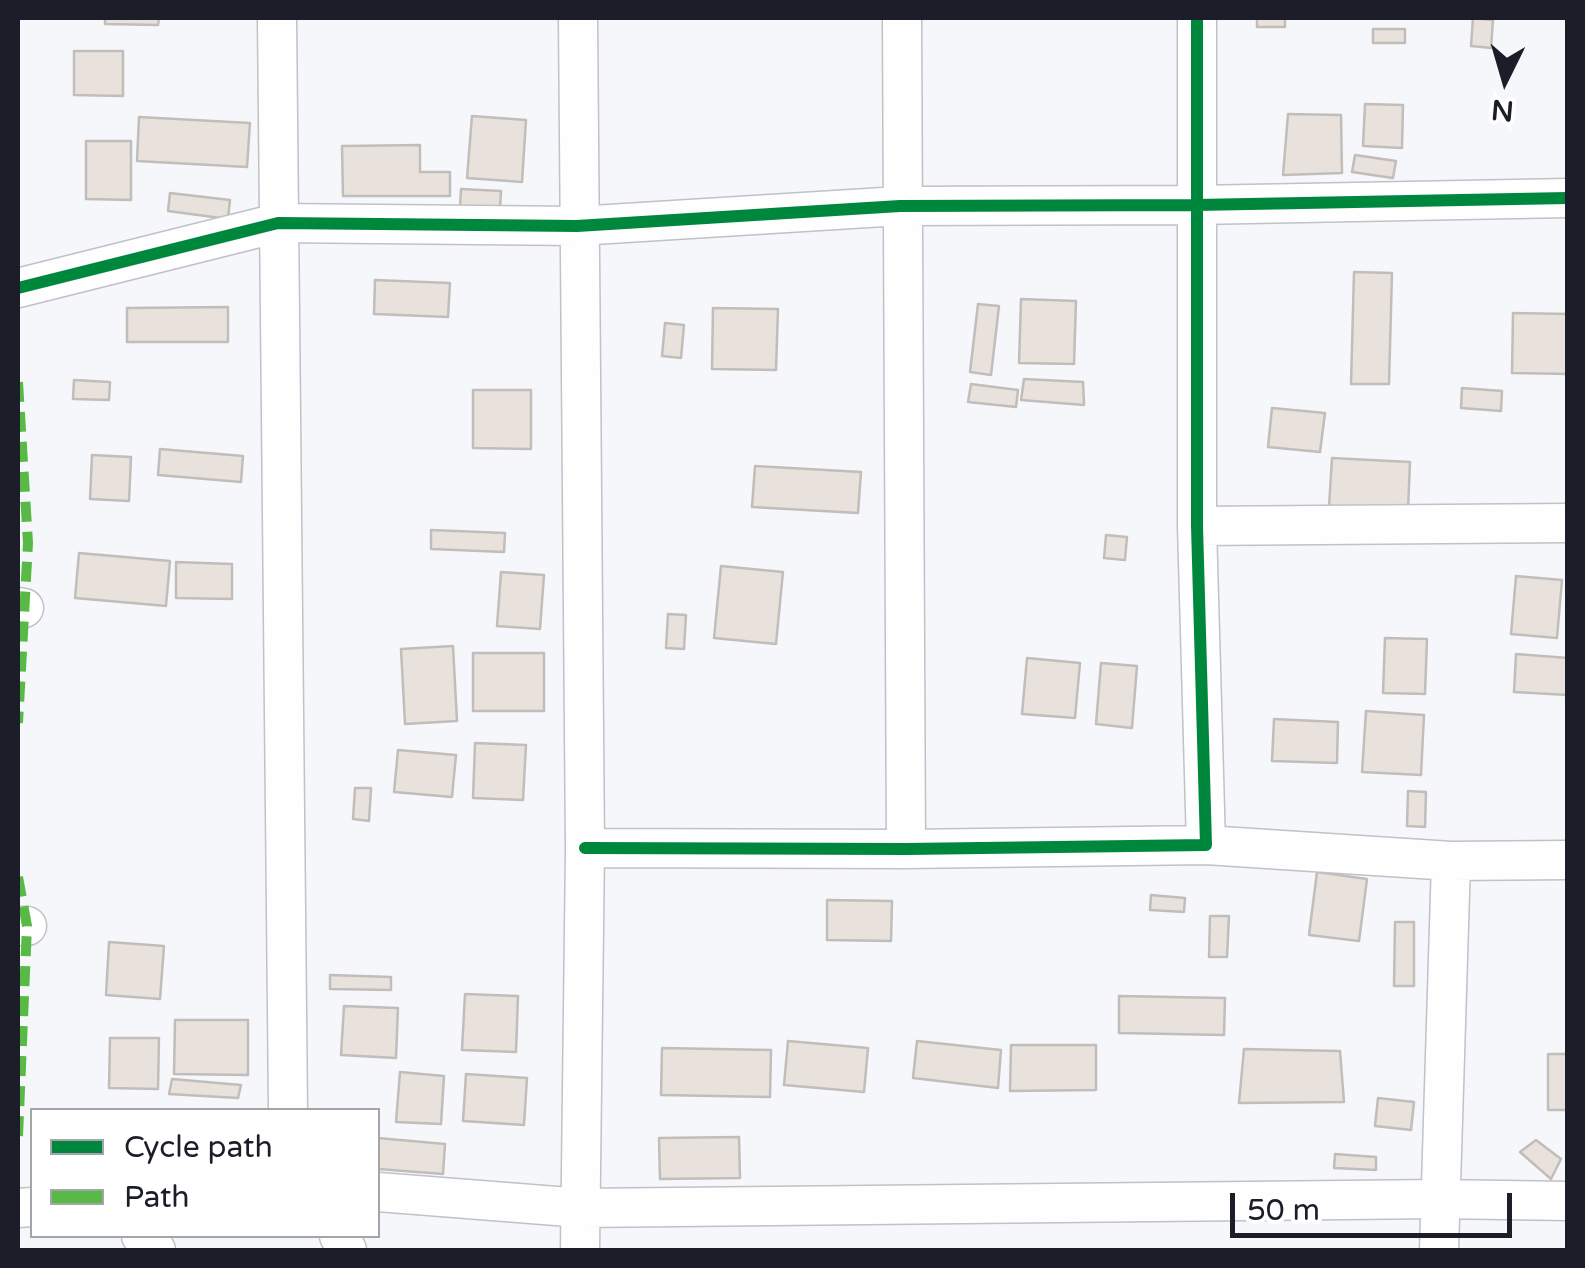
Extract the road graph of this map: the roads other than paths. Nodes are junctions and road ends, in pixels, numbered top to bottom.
1 (277, 18) edge
2 (578, 18) edge
3 (902, 18) edge
4 (1197, 18) edge
5 (1568, 198) edge
6 (1196, 205) junction
7 (900, 206) junction
8 (278, 223) junction
9 (577, 226) junction
10 (18, 288) edge
11 (1568, 522) edge
12 (1197, 526) junction
13 (1206, 844) junction
14 (584, 848) junction
15 (906, 849) junction
16 (1568, 860) edge
17 (1451, 861) junction
18 (288, 1108) edge
19 (380, 1192) edge
20 (1439, 1199) junction
21 (1568, 1201) edge
22 (582, 1208) junction
23 (580, 1250) edge
24 (1439, 1250) edge

1 - 8 street
2 - 9 street
3 - 7 street
4 - 6 street
5 - 6 street
6 - 7 street
6 - 12 street
7 - 9 street
7 - 15 street
8 - 9 street
8 - 10 street
8 - 18 street
9 - 14 street
11 - 12 street
12 - 13 street
13 - 15 street
13 - 17 street
14 - 15 street
14 - 22 street
16 - 17 street
17 - 20 street
19 - 22 street
20 - 21 street
20 - 22 street
20 - 24 street
22 - 23 street

